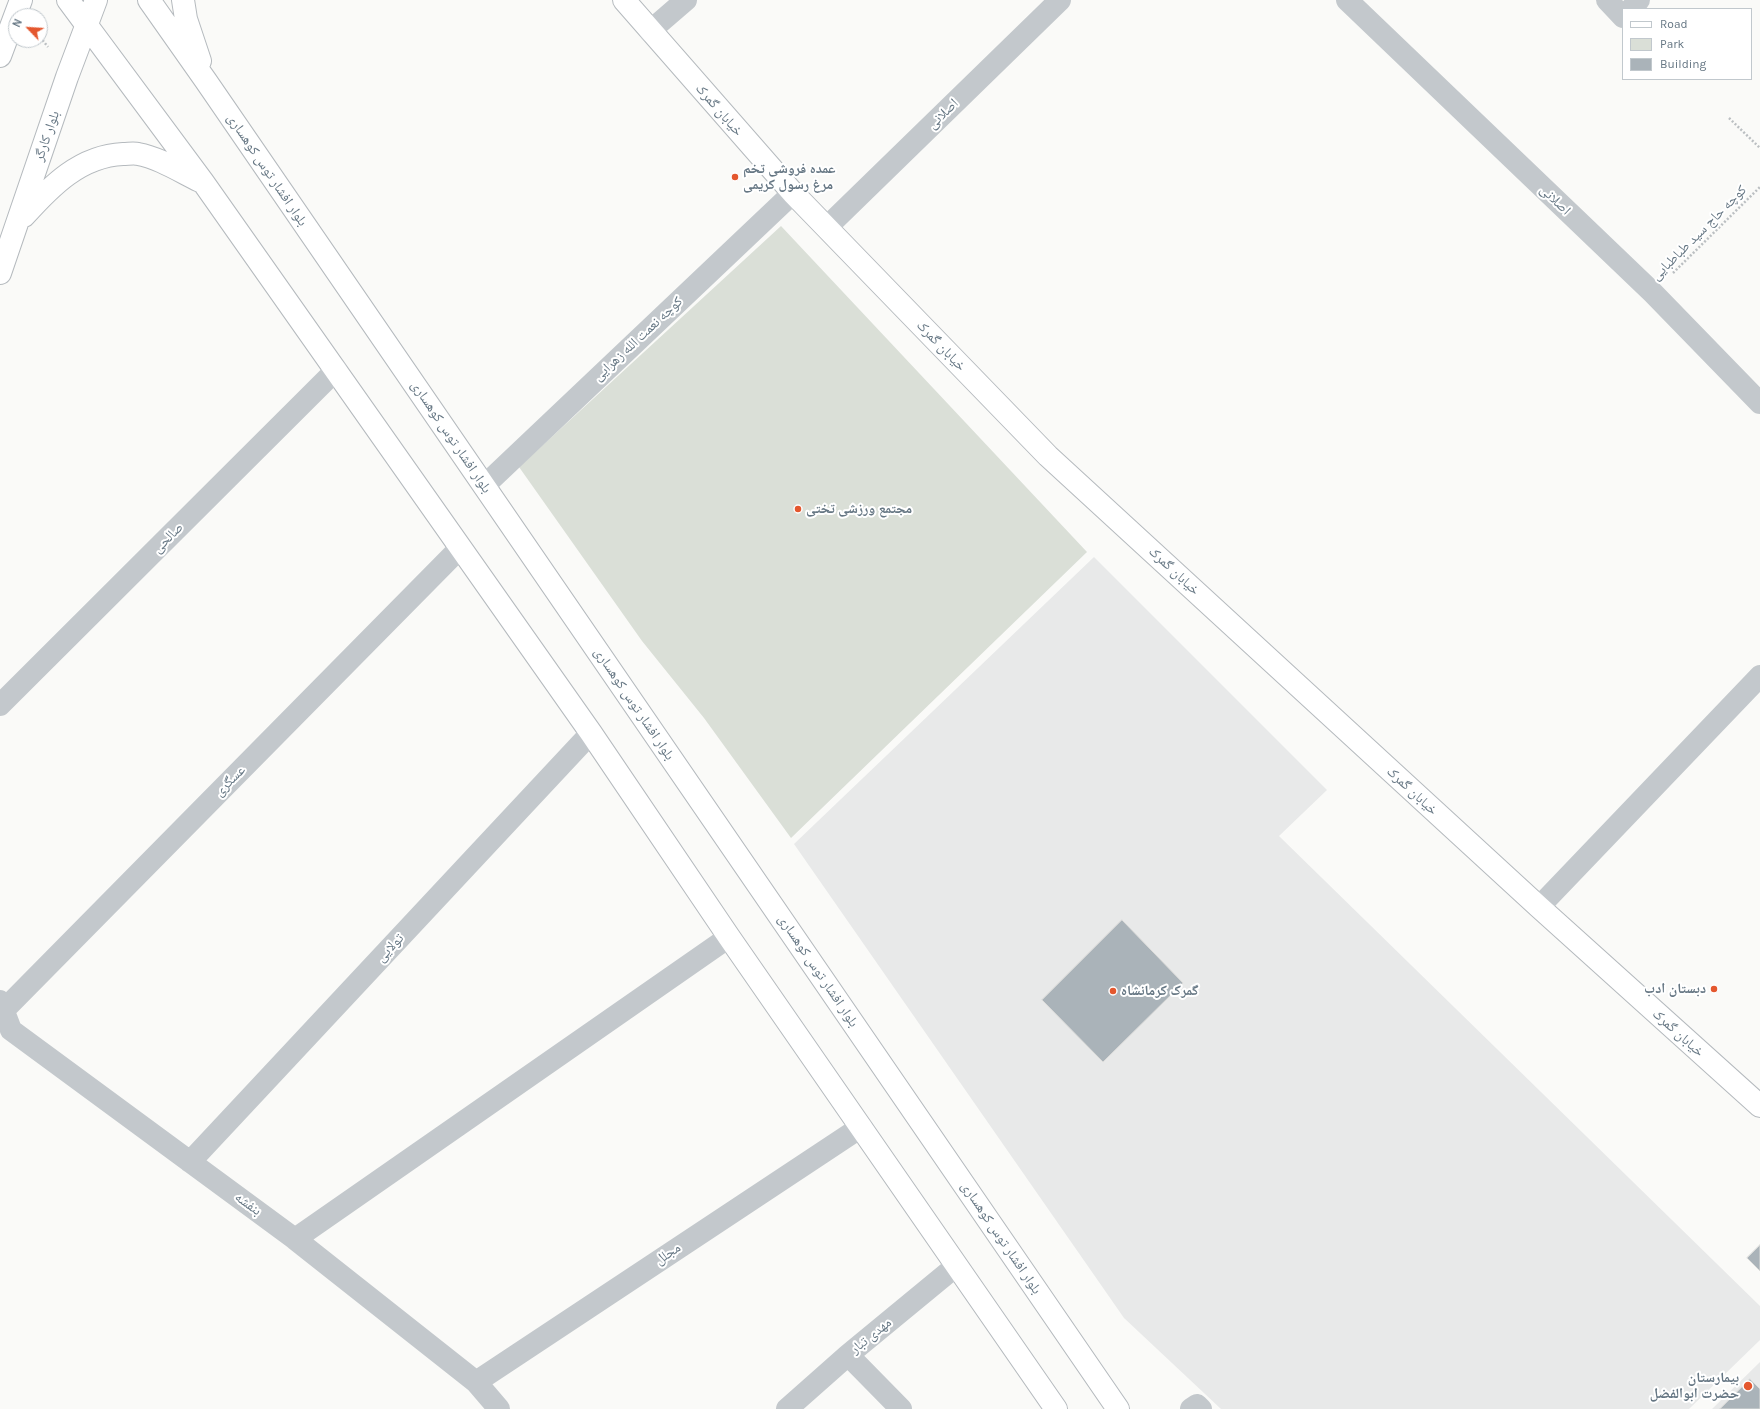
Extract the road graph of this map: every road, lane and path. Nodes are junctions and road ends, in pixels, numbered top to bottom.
1 (21, 0) edge
2 (68, 0) edge
3 (96, 0) edge
4 (149, 0) edge
5 (183, 0) edge
6 (624, 0) edge
7 (686, 0) edge
8 (1060, 0) edge
9 (1347, 0) edge
10 (1607, 0) edge
11 (1639, 0) edge
12 (1632, 8) edge
13 (1622, 16) edge
14 (87, 24) junction
15 (650, 31) junction
16 (0, 56) edge
17 (206, 81) junction
18 (1728, 118) dead end
19 (1760, 148) edge
20 (203, 182) junction
21 (1760, 187) edge
22 (793, 193) junction
23 (18, 223) junction
24 (826, 228) junction
25 (0, 273) edge
26 (1653, 293) junction
27 (336, 370) junction
28 (1760, 402) edge
29 (484, 486) junction
30 (460, 548) junction
31 (1760, 676) edge
32 (0, 705) edge
33 (591, 733) junction
34 (1539, 907) junction
35 (729, 937) junction
36 (1, 1009) edge
37 (1760, 1106) edge
38 (861, 1127) junction
39 (190, 1162) junction
40 (295, 1239) junction
41 (956, 1266) junction
42 (848, 1355) junction
43 (476, 1382) junction
44 (499, 1409) edge
45 (787, 1409) edge
46 (902, 1409) edge
47 (1056, 1409) edge
48 (1118, 1409) edge
49 (1192, 1409) edge
50 (1201, 1409) edge

1 - 16 main road
2 - 14 main road
3 - 14 main road, بلوار کارگر
4 - 17 main road, بلوار افشار توس کوهساری
5 - 17 main road
6 - 15 main road, خیابان گمرک
7 - 15 street
8 - 24 street, اصلانی
9 - 26 street, اصلانی
10 - 13 street
11 - 12 street
14 - 20 main road
14 - 23 main road, بلوار کارگر
15 - 22 main road, خیابان گمرک
17 - 29 main road, بلوار افشار توس کوهساری
18 - 19 path
20 - 23 main road
20 - 27 main road
21 - 26 path, کوچه حاج سید طباطبایی
22 - 24 main road, خیابان گمرک
22 - 29 street, کوچه نعمت الله زهرایی
23 - 25 main road, بلوار کارگر
24 - 34 main road, خیابان گمرک
26 - 28 street, اصلانی
27 - 30 main road
27 - 32 street, صالحی
29 - 48 main road, بلوار افشار توس کوهساری
30 - 33 main road
30 - 36 street, عسگری
31 - 34 street
33 - 35 main road
33 - 39 street, تولایی
34 - 37 main road, خیابان گمرک
35 - 38 main road
35 - 40 street
36 - 39 street, بنفشه
38 - 41 main road
38 - 43 street, مجلل
39 - 40 street, بنفشه
40 - 43 street, بنفشه
41 - 42 street, مهدی تبار
41 - 47 main road
42 - 45 street, مهدی تبار
42 - 46 street
43 - 44 street, بنفشه
49 - 50 street

